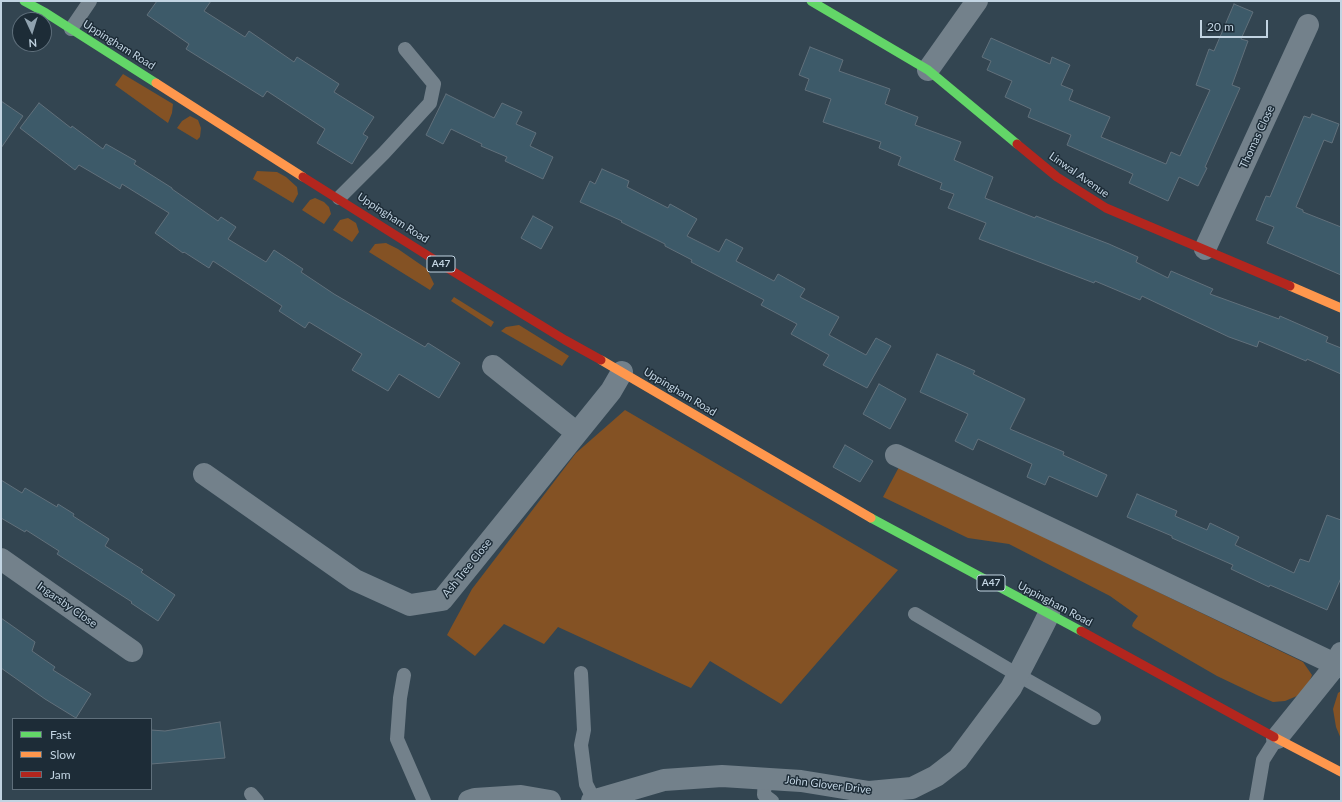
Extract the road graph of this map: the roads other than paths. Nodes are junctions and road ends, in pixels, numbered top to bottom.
1 (24, 1) edge
2 (90, 1) edge
3 (811, 1) edge
4 (977, 1) edge
5 (1308, 25) dead end
6 (71, 29) junction
7 (405, 49) dead end
8 (928, 70) junction
9 (339, 198) junction
10 (1205, 249) junction
11 (1341, 308) edge
12 (493, 366) dead end
13 (622, 372) junction
14 (577, 433) junction
15 (896, 455) dead end
16 (204, 474) dead end
17 (1, 559) edge
18 (916, 614) dead end
19 (1049, 614) junction
20 (132, 651) dead end
21 (1339, 661) edge
22 (581, 673) dead end
23 (404, 675) dead end
24 (1018, 675) junction
25 (1094, 718) dead end
26 (1277, 738) junction
27 (1341, 772) edge
28 (765, 778) junction
29 (914, 795) edge
30 (593, 800) edge
31 (424, 801) edge
32 (468, 801) edge
33 (550, 801) edge
34 (772, 801) edge
35 (1256, 801) edge

1 - 6 main road, Uppingham Road / A47
2 - 6 lane
3 - 8 main road, Linwal Avenue
4 - 8 street
5 - 10 street, Thomas Close
6 - 9 main road, Uppingham Road / A47
7 - 9 lane
8 - 10 main road, Linwal Avenue
9 - 13 main road, Uppingham Road / A47
10 - 11 main road, Linwal Avenue
12 - 14 street
13 - 14 street, Ash Tree Close
13 - 19 main road, Uppingham Road / A47
14 - 16 street, Ash Tree Close
15 - 21 street
17 - 20 street, Ingarsby Close
18 - 24 lane
19 - 24 street, John Glover Drive
19 - 26 main road, Uppingham Road / A47
21 - 26 street
22 - 30 lane
23 - 31 lane
24 - 25 lane
24 - 29 street, John Glover Drive
26 - 27 main road, Uppingham Road / A47
26 - 35 lane
28 - 29 street, John Glover Drive
28 - 30 street, John Glover Drive
28 - 34 lane
32 - 33 street

